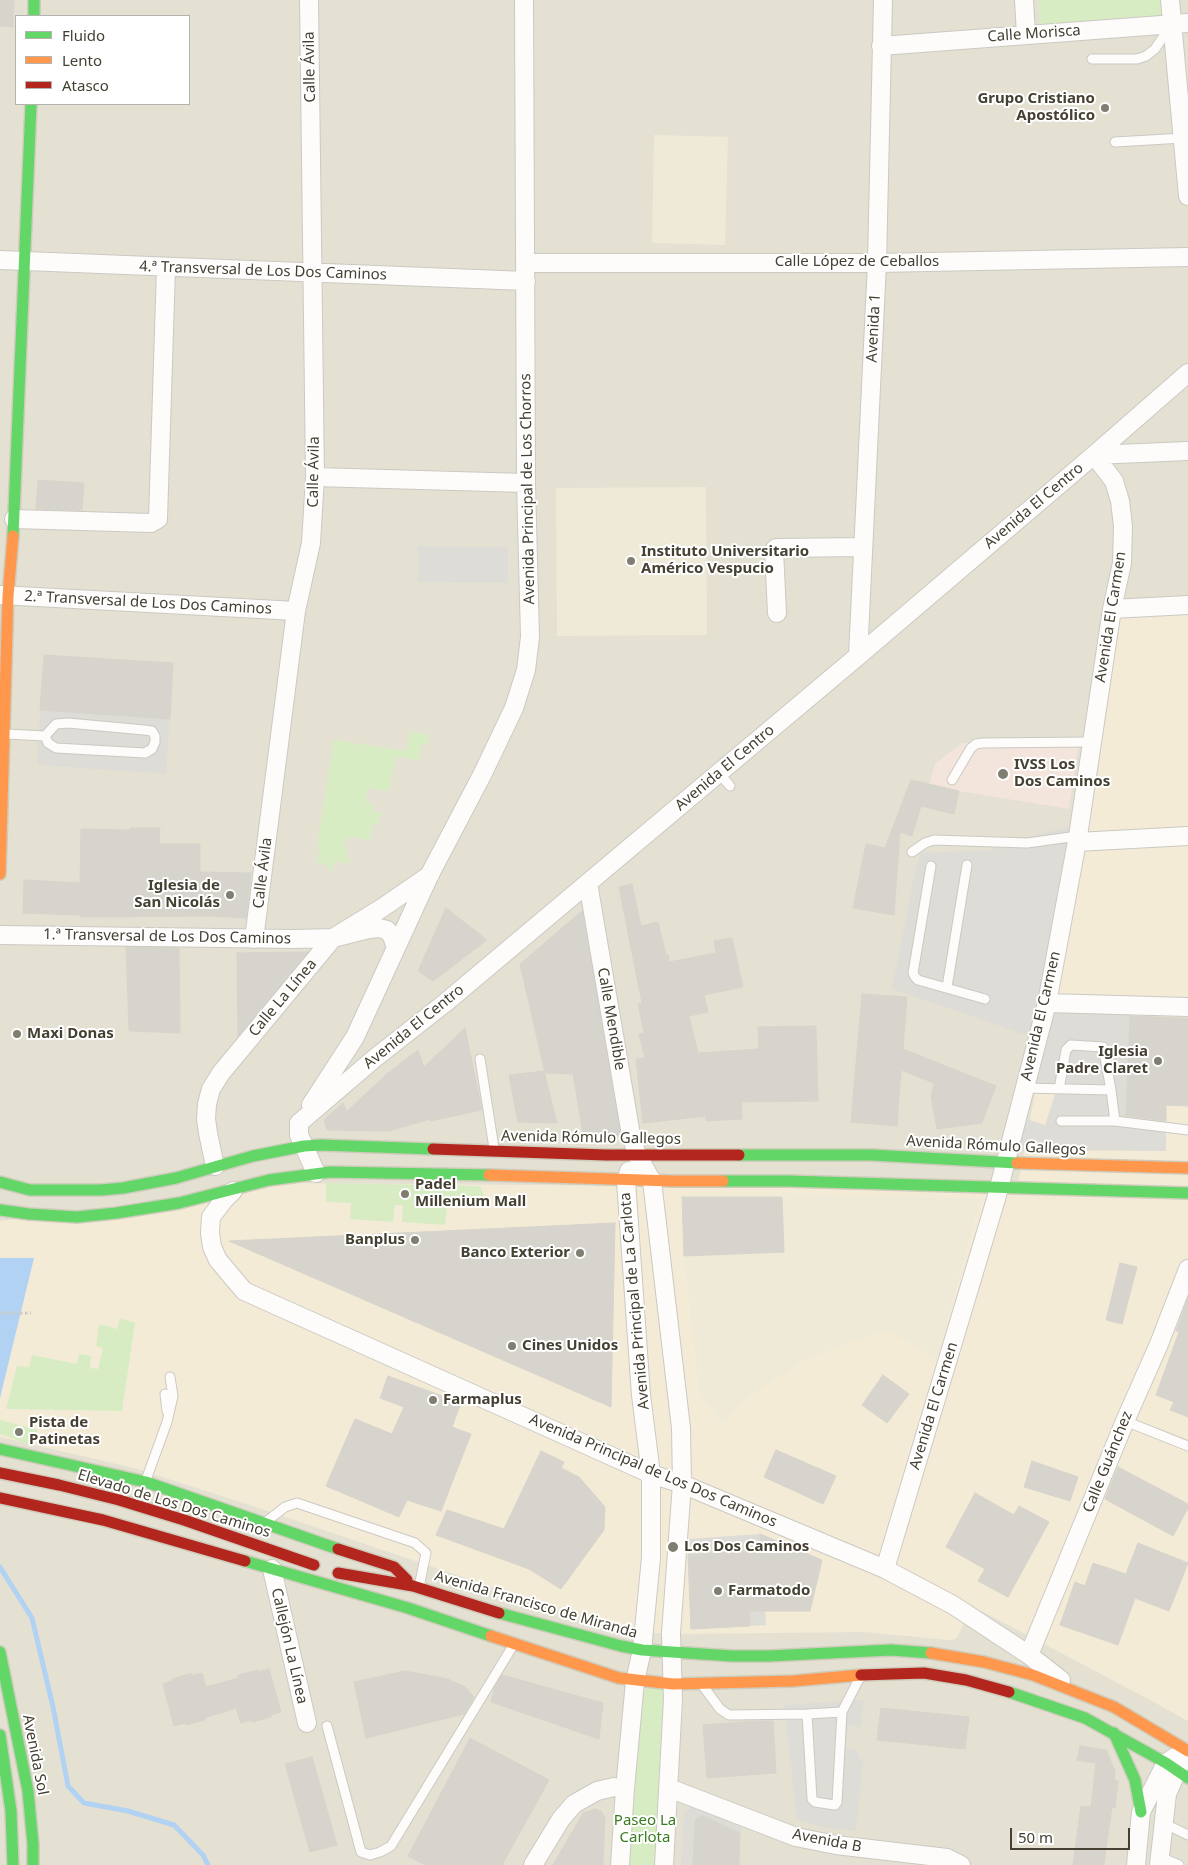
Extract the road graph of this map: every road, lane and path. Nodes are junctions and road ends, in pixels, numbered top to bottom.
1 (34, 0) edge
2 (309, 0) edge
3 (524, 0) edge
4 (883, 0) edge
5 (1024, 0) edge
6 (1170, 0) edge
7 (34, 15) edge
8 (1180, 23) edge
9 (1026, 35) junction
10 (881, 46) junction
11 (1092, 60) dead end
12 (31, 105) edge
13 (1183, 138) junction
14 (1115, 142) dead end
15 (1188, 196) edge
16 (1188, 257) edge
17 (0, 260) edge
18 (25, 261) junction
19 (877, 263) junction
20 (166, 268) junction
21 (526, 272) junction
22 (314, 274) junction
23 (1188, 373) edge
24 (1188, 451) edge
25 (1094, 455) junction
26 (315, 477) junction
27 (526, 484) junction
28 (14, 520) junction
29 (863, 547) junction
30 (4, 596) edge
31 (1188, 605) edge
32 (1112, 609) junction
33 (296, 611) junction
34 (777, 614) dead end
35 (858, 656) junction
36 (4, 734) junction
37 (44, 736) junction
38 (1092, 742) junction
39 (952, 780) dead end
40 (1188, 836) edge
41 (1077, 839) junction
42 (912, 852) dead end
43 (967, 865) dead end
44 (931, 866) dead end
45 (0, 874) edge
46 (430, 874) junction
47 (588, 883) junction
48 (0, 935) edge
49 (333, 938) junction
50 (254, 939) junction
51 (396, 948) junction
52 (947, 988) junction
53 (985, 999) dead end
54 (1047, 1003) junction
55 (1188, 1007) edge
56 (355, 1037) junction
57 (375, 1058) junction
58 (480, 1059) dead end
59 (334, 1070) junction
60 (350, 1079) junction
61 (1024, 1088) junction
62 (1059, 1089) junction
63 (1111, 1090) junction
64 (1061, 1121) dead end
65 (1115, 1121) junction
66 (299, 1123) junction
67 (1188, 1130) edge
68 (304, 1146) junction
69 (494, 1150) junction
70 (636, 1155) junction
71 (1005, 1162) junction
72 (215, 1166) junction
73 (1188, 1168) edge
74 (316, 1173) junction
75 (626, 1180) junction
76 (652, 1181) junction
77 (0, 1182) edge
78 (999, 1186) junction
79 (236, 1188) junction
80 (1188, 1193) edge
81 (155, 1207) junction
82 (0, 1210) edge
83 (168, 1213) dead end
84 (1188, 1270) edge
85 (0, 1313) edge
86 (31, 1314) dead end
87 (170, 1377) dead end
88 (165, 1394) dead end
89 (1125, 1421) junction
90 (167, 1422) junction
91 (1188, 1446) edge
92 (0, 1449) edge
93 (17, 1453) junction
94 (0, 1455) edge
95 (0, 1473) edge
96 (651, 1474) junction
97 (146, 1482) junction
98 (682, 1484) junction
99 (2, 1496) edge
100 (263, 1524) junction
101 (272, 1569) junction
102 (885, 1569) junction
103 (338, 1573) junction
104 (416, 1586) junction
105 (408, 1608) junction
106 (514, 1644) junction
107 (642, 1650) junction
108 (0, 1652) edge
109 (671, 1652) junction
110 (1029, 1655) junction
111 (862, 1675) junction
112 (635, 1681) junction
113 (701, 1683) junction
114 (673, 1684) junction
115 (1077, 1693) junction
116 (842, 1712) junction
117 (807, 1714) junction
118 (307, 1723) dead end
119 (327, 1726) dead end
120 (1114, 1733) junction
121 (0, 1735) edge
122 (1187, 1750) edge
123 (1177, 1771) edge
124 (669, 1788) junction
125 (625, 1789) junction
126 (1141, 1812) junction
127 (1163, 1823) junction
128 (1188, 1835) edge
129 (1159, 1861) edge
130 (12, 1865) edge
131 (32, 1865) edge
132 (533, 1865) edge
133 (620, 1865) edge
134 (664, 1865) edge
135 (961, 1865) edge
136 (1136, 1865) edge
137 (1178, 1865) edge

1 - 7 main road
2 - 22 street, Calle Ávila
3 - 21 street, Avenida Principal de Los Chorros
4 - 10 street, Avenida 1
5 - 9 street
6 - 8 street
8 - 9 street, Calle Morisca
8 - 11 lane
8 - 13 street
9 - 10 street, Calle Morisca
10 - 19 street, Avenida 1
12 - 18 main road
13 - 14 lane
13 - 15 street
16 - 19 street, Calle López de Ceballos
17 - 18 street, 4.ª Transversal de Los Dos Caminos
18 - 20 street, 4.ª Transversal de Los Dos Caminos
18 - 28 main road
19 - 21 street, Calle López de Ceballos
19 - 29 street, Avenida 1
20 - 22 street, 4.ª Transversal de Los Dos Caminos
20 - 28 street
21 - 22 street, 4.ª Transversal de Los Dos Caminos
21 - 27 street, Avenida Principal de Los Chorros
22 - 26 street, Calle Ávila
23 - 25 street, Avenida El Centro
24 - 25 street
25 - 32 street, Avenida El Carmen
25 - 35 street, Avenida El Centro
26 - 27 street
26 - 33 street, Calle Ávila
27 - 46 street, Avenida Principal de Los Chorros
28 - 30 main road
29 - 34 street
29 - 35 street, Avenida 1
30 - 33 street, 2.ª Transversal de Los Dos Caminos
30 - 36 main road
31 - 32 street
32 - 38 street, Avenida El Carmen
33 - 50 street, Calle Ávila
35 - 47 street, Avenida El Centro
36 - 37 lane
36 - 45 main road
37 - 37 lane
38 - 39 lane
38 - 41 street, Avenida El Carmen
40 - 41 street
41 - 42 lane
41 - 54 street, Avenida El Carmen
43 - 52 lane
44 - 52 lane
46 - 49 street, Calle La Línea
46 - 51 street, Avenida Principal de Los Chorros
47 - 57 street, Avenida El Centro
47 - 70 street, Calle Mendible
48 - 50 street, 1.ª Transversal de Los Dos Caminos
49 - 50 street, 1.ª Transversal de Los Dos Caminos
49 - 51 street
49 - 72 street, Calle La Línea
51 - 56 street, Avenida Principal de Los Chorros
52 - 53 lane
54 - 55 street
54 - 61 street, Avenida El Carmen
56 - 57 street
56 - 59 street, Avenida Principal de Los Chorros
57 - 60 street, Avenida El Centro
58 - 69 lane
59 - 60 street
59 - 66 street, Avenida Principal de Los Chorros
60 - 66 street, Avenida El Centro
61 - 62 lane
61 - 71 street, Avenida El Carmen
62 - 63 lane
62 - 63 lane
63 - 65 lane
64 - 65 lane
65 - 67 lane
66 - 68 street
68 - 69 main road, Avenida Rómulo Gallegos
68 - 72 main road, Avenida Rómulo Gallegos
68 - 74 street
69 - 70 main road, Avenida Rómulo Gallegos
70 - 71 main road, Avenida Rómulo Gallegos
70 - 75 street, Avenida Principal de La Carlota
70 - 76 street, Avenida Principal de La Carlota
71 - 73 main road, Avenida Rómulo Gallegos
71 - 78 street, Avenida El Carmen
72 - 77 main road, Avenida Rómulo Gallegos
74 - 75 main road
74 - 79 main road
75 - 76 main road
75 - 96 street, Avenida Principal de La Carlota
76 - 78 main road
76 - 98 street, Avenida Principal de La Carlota
78 - 80 main road
78 - 102 street, Avenida El Carmen
79 - 81 main road
79 - 96 street, Avenida Principal de Los Dos Caminos
81 - 82 main road
81 - 83 lane
84 - 89 street, Calle Guánchez
85 - 86 path
87 - 90 lane
88 - 90 lane
89 - 91 lane
89 - 110 street, Calle Guánchez
90 - 97 lane
92 - 93 main road, Avenida Francisco de Miranda
93 - 94 main road
93 - 97 main road, Avenida Francisco de Miranda
95 - 103 main road, Elevado de Los Dos Caminos
96 - 98 street, Avenida Principal de Los Dos Caminos
96 - 107 street, Avenida Principal de La Carlota
97 - 100 main road, Avenida Francisco de Miranda
98 - 102 street, Avenida Principal de Los Dos Caminos
98 - 109 street, Avenida Principal de La Carlota
99 - 101 main road
100 - 104 main road, Avenida Francisco de Miranda
100 - 104 lane
101 - 105 main road
101 - 118 street, Callejón La Línea
102 - 110 street, Avenida Principal de Los Dos Caminos
103 - 104 main road, Elevado de Los Dos Caminos
103 - 105 main road, Elevado de Los Dos Caminos
104 - 107 main road, Avenida Francisco de Miranda
105 - 106 main road
106 - 112 main road
106 - 119 lane
107 - 109 main road, Avenida Francisco de Miranda
107 - 112 street, Avenida Principal de La Carlota
108 - 131 main road, Avenida Sol
109 - 114 street, Avenida Principal de La Carlota
109 - 115 main road, Avenida Francisco de Miranda
110 - 115 street, Avenida Principal de Los Dos Caminos
111 - 113 main road
111 - 116 lane
111 - 120 main road
112 - 114 main road
112 - 125 street, Avenida Principal de La Carlota
113 - 114 main road
113 - 117 lane
114 - 124 street, Avenida Principal de La Carlota
115 - 122 main road, Avenida Francisco de Miranda
116 - 117 lane
116 - 117 lane
120 - 123 main road
120 - 126 main road
121 - 130 main road, Avenida Sol
122 - 123 street
123 - 126 street
123 - 127 street
124 - 134 street, Avenida Principal de La Carlota
124 - 135 street, Avenida B
125 - 132 street
125 - 133 street, Avenida Principal de La Carlota
126 - 136 street
127 - 128 lane
127 - 129 street
129 - 137 lane

